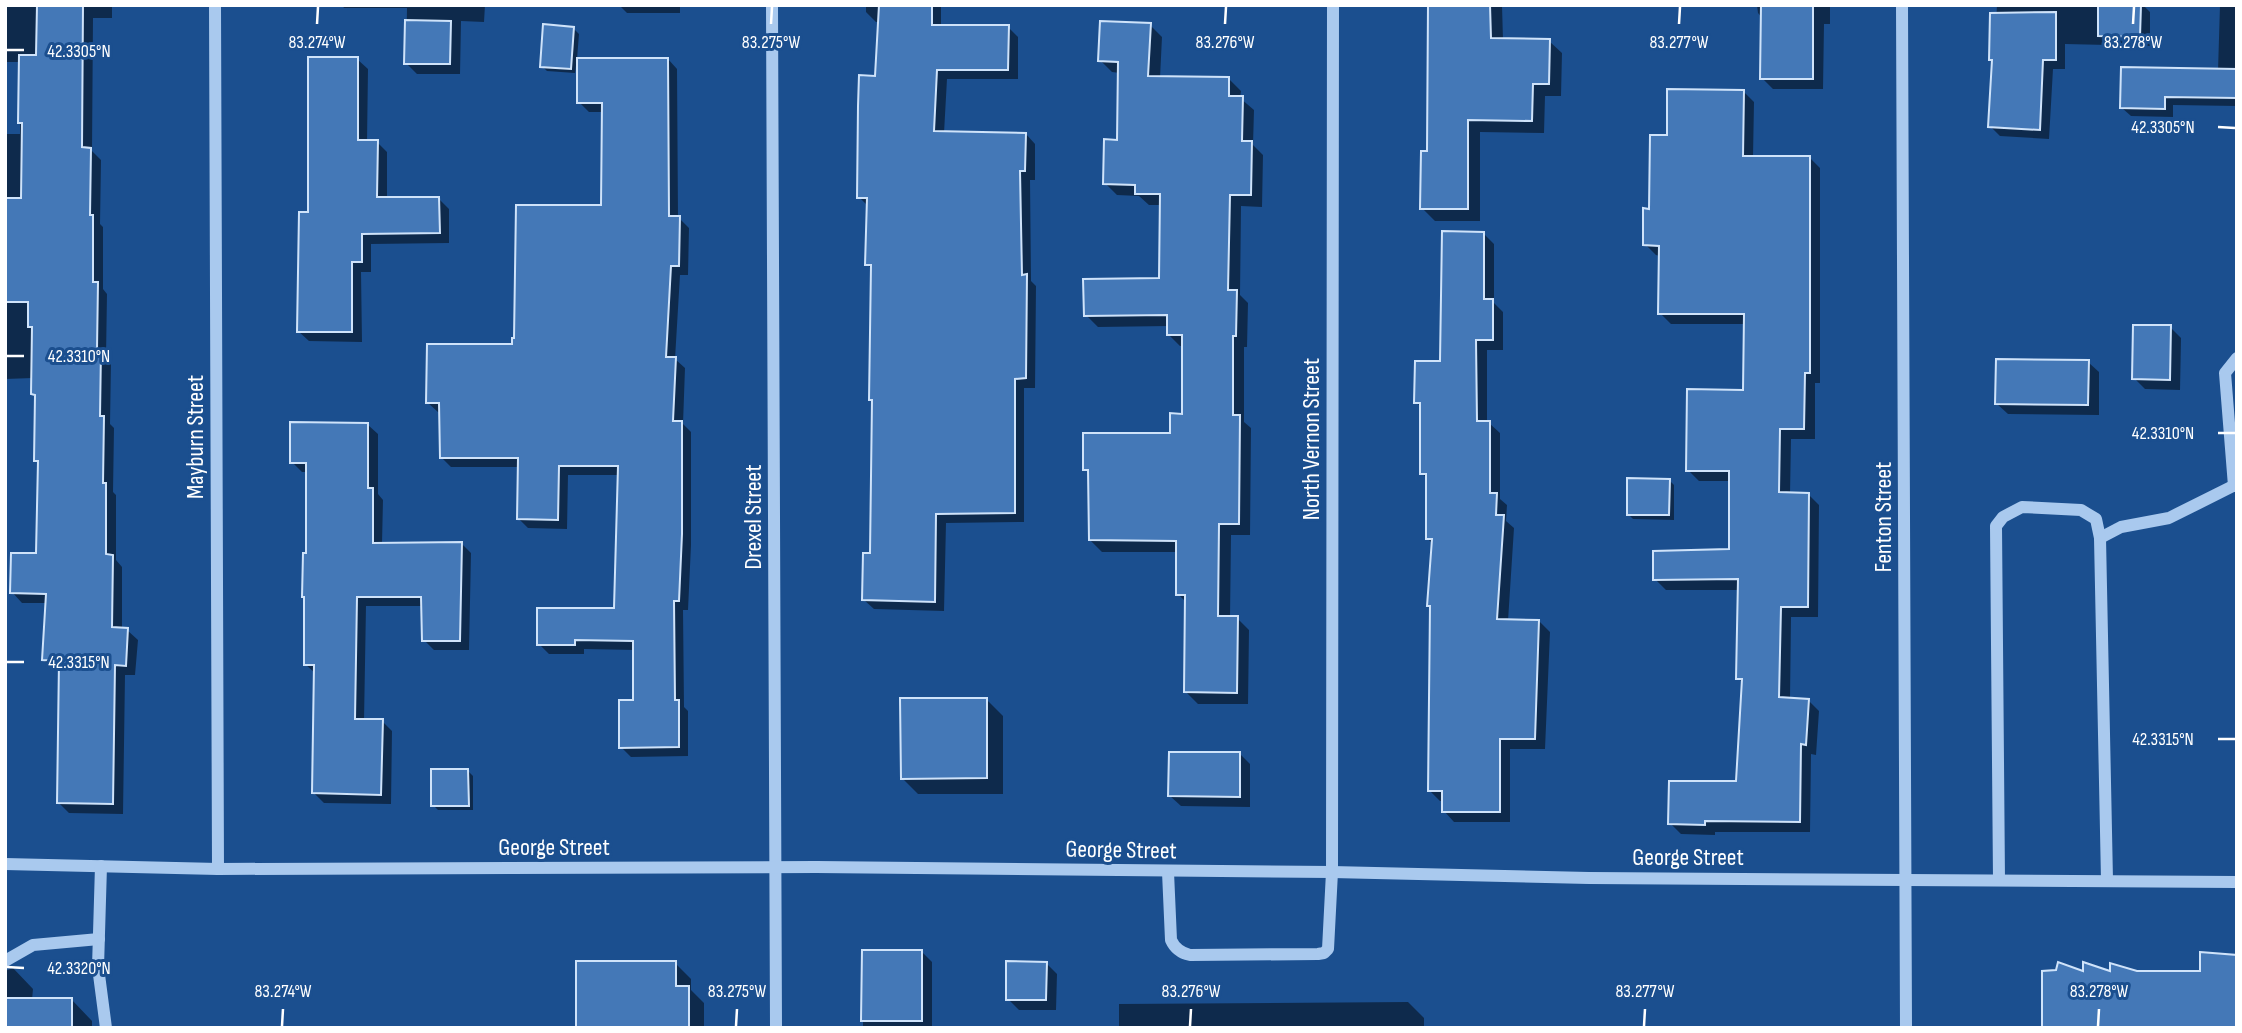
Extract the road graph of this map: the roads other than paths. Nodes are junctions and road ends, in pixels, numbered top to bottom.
1 (215, 5) edge
2 (772, 5) edge
3 (1333, 5) edge
4 (1902, 5) edge
5 (2237, 358) edge
6 (2235, 485) edge
7 (2100, 538) junction
8 (5, 864) edge
9 (102, 866) junction
10 (775, 867) junction
11 (218, 869) junction
12 (1168, 872) junction
13 (1332, 872) junction
14 (1905, 880) junction
15 (1999, 880) junction
16 (2107, 880) junction
17 (2237, 881) edge
18 (99, 939) junction
19 (5, 961) edge
20 (106, 1028) edge
21 (776, 1028) edge
22 (1906, 1028) edge

1 - 11 street, Mayburn Street
2 - 10 street, Drexel Street
3 - 13 street, North Vernon Street
4 - 14 street, Fenton Street
5 - 6 street
6 - 7 street
7 - 15 street
7 - 16 street
8 - 9 street, George Street
9 - 11 street, George Street
9 - 18 street
10 - 11 street, George Street
10 - 12 street, George Street
10 - 21 street, Drexel Street
12 - 13 street, George Street
12 - 13 street, North Vernon Street
13 - 14 street, George Street
14 - 15 street, George Street
14 - 22 street, Fenton Street
15 - 16 street, George Street
16 - 17 street, George Street
18 - 19 street
18 - 20 street

